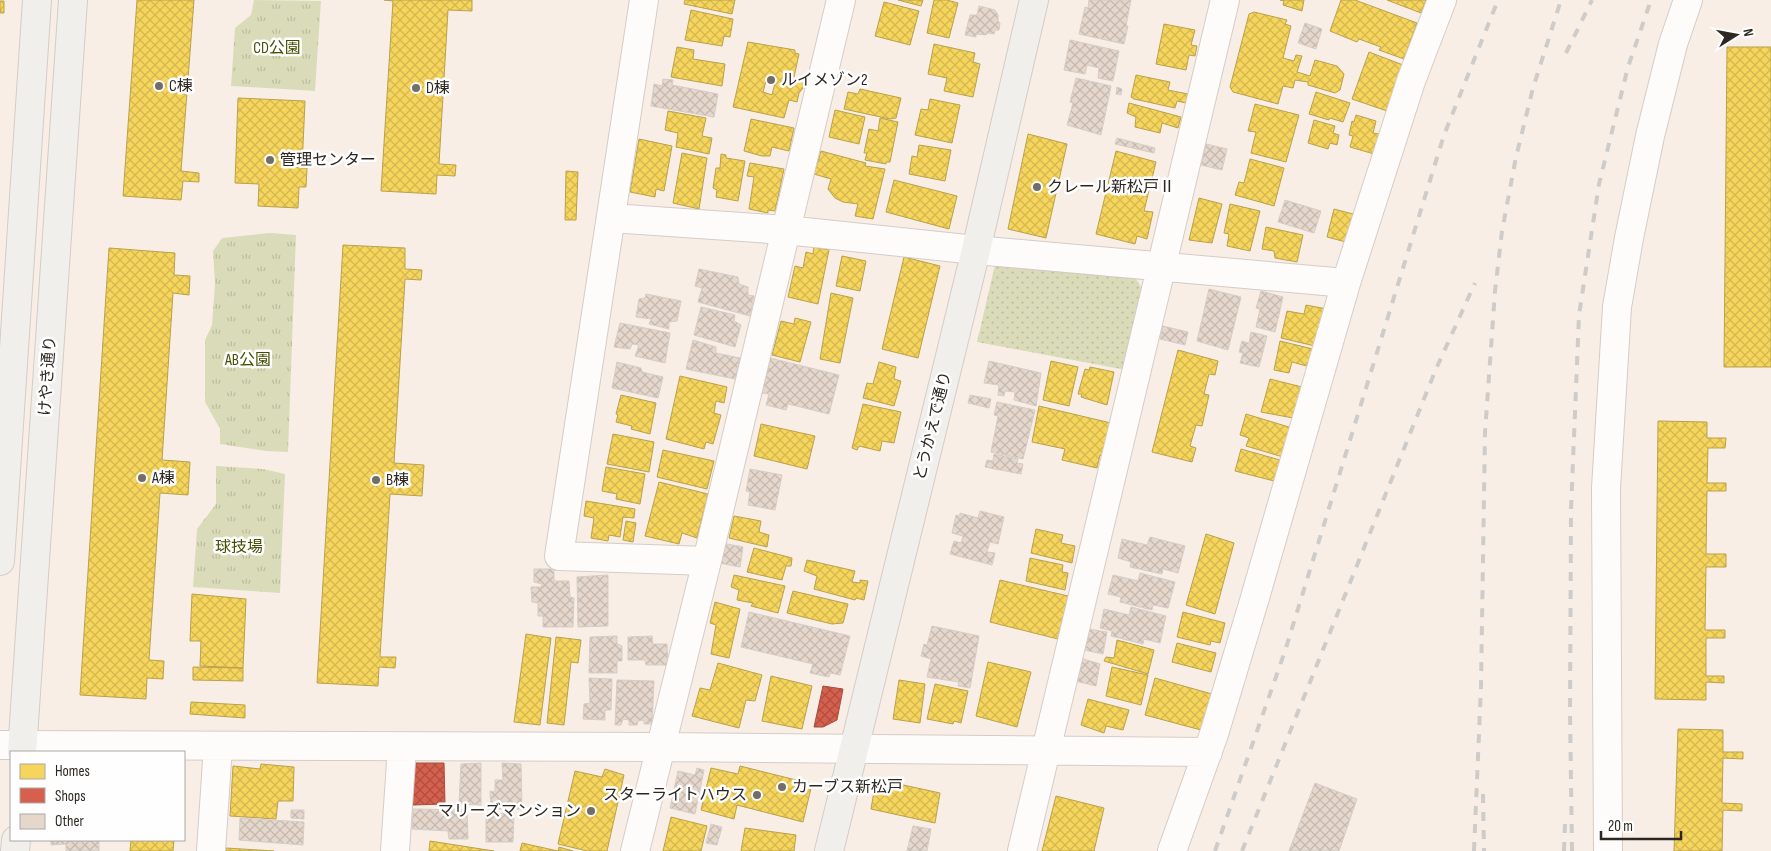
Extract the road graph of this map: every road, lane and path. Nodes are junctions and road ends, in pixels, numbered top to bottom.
1 (37, 0) edge
2 (73, 0) edge
3 (644, 0) edge
4 (841, 0) edge
5 (1034, 0) edge
6 (1225, 0) edge
7 (1442, 0) edge
8 (1688, 0) edge
9 (611, 218) junction
10 (786, 230) junction
11 (976, 250) junction
12 (1161, 266) junction
13 (1346, 283) junction
14 (0, 561) edge
15 (707, 561) junction
16 (218, 746) junction
17 (15, 747) edge
18 (402, 747) junction
19 (660, 747) junction
20 (853, 749) junction
21 (1046, 751) junction
22 (1208, 752) junction
23 (211, 851) edge
24 (395, 851) edge
25 (635, 851) edge
26 (829, 851) edge
27 (1022, 851) edge
28 (1172, 851) edge
29 (1608, 851) edge

1 - 14 street
2 - 17 street, けやき通り
3 - 9 street
4 - 10 street
5 - 11 street, とうかえで通り
6 - 12 street
7 - 13 street
8 - 29 street
9 - 10 street
9 - 15 street
10 - 11 street
10 - 15 street
11 - 12 street
11 - 20 street, とうかえで通り
12 - 13 street
12 - 21 street
13 - 22 street
15 - 19 street
16 - 17 street
16 - 18 street
16 - 23 street
18 - 19 street
18 - 24 street
19 - 20 street
19 - 25 street
20 - 21 street
20 - 26 street, とうかえで通り
21 - 22 street
21 - 27 street
22 - 28 street

